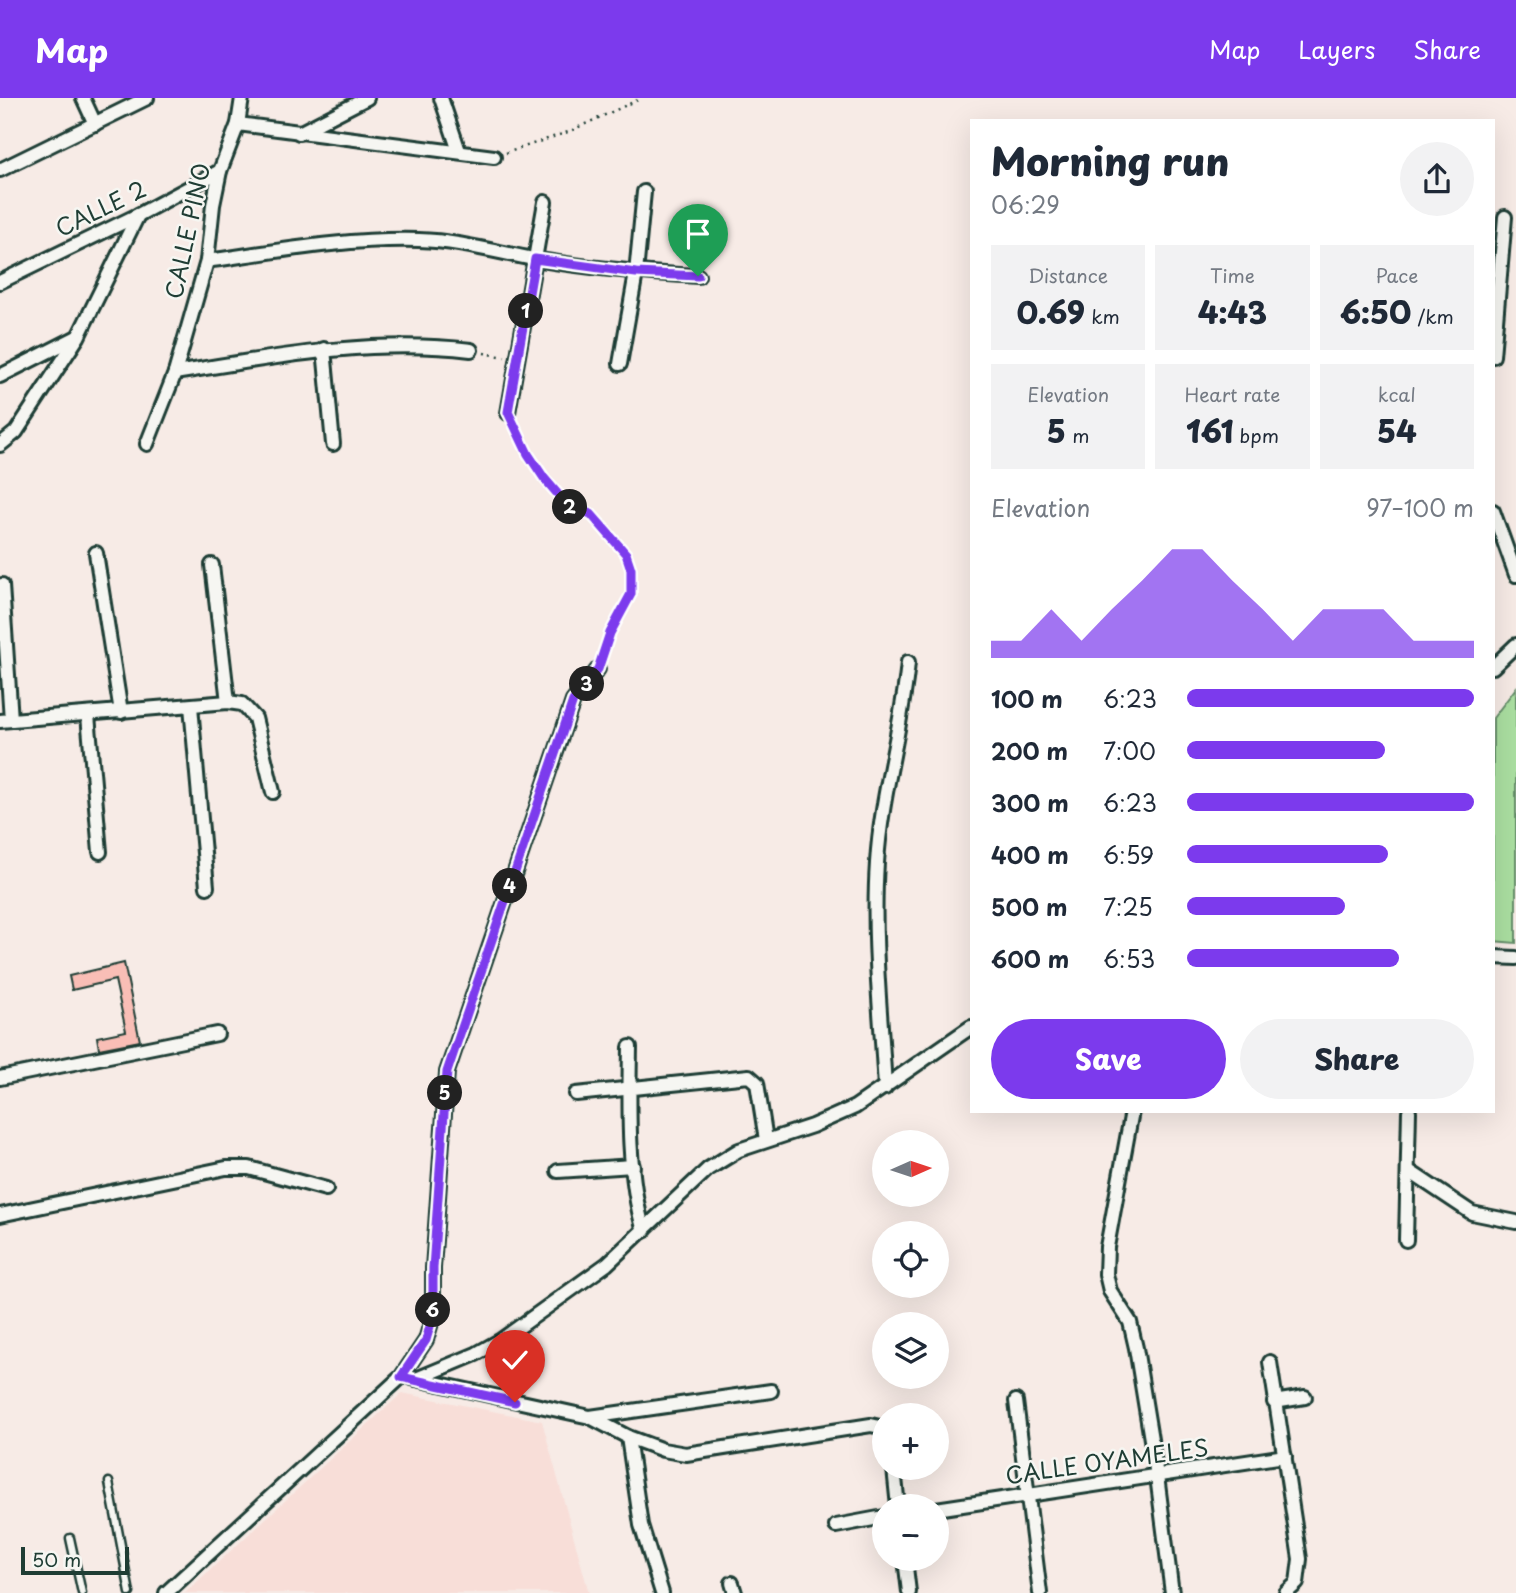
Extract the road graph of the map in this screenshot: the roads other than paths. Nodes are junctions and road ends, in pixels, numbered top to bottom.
1 (83, 98) edge
2 (147, 98) edge
3 (242, 98) edge
4 (367, 98) edge
5 (442, 98) edge
6 (95, 124) junction
7 (238, 124) junction
8 (298, 133) junction
9 (459, 151) junction
10 (494, 157) road end
11 (1, 169) edge
12 (220, 171) junction
13 (644, 192) dead end
14 (545, 202) dead end
15 (138, 215) junction
16 (1505, 217) dead end
17 (535, 259) junction
18 (207, 261) junction
19 (1497, 266) edge
20 (636, 273) junction
21 (698, 276) dead end
22 (0, 282) edge
23 (1495, 311) edge
24 (78, 337) junction
25 (324, 349) junction
26 (471, 350) road end
27 (620, 364) dead end
28 (175, 373) junction
29 (0, 376) edge
30 (508, 412) road end
31 (147, 444) dead end
32 (333, 444) dead end
33 (0, 445) edge
34 (1495, 517) edge
35 (96, 553) dead end
36 (212, 565) dead end
37 (1516, 575) edge
38 (2, 585) dead end
39 (1516, 645) edge
40 (908, 662) dead end
41 (1495, 665) edge
42 (598, 669) road end
43 (228, 702) junction
44 (191, 706) junction
45 (121, 712) junction
46 (89, 715) junction
47 (5, 720) edge
48 (273, 792) dead end
49 (100, 852) dead end
50 (207, 887) dead end
51 (1495, 957) edge
52 (1516, 958) edge
53 (970, 1028) edge
54 (217, 1034) dead end
55 (630, 1047) dead end
56 (0, 1078) edge
57 (885, 1088) junction
58 (629, 1089) junction
59 (576, 1094) dead end
60 (1132, 1113) edge
61 (1409, 1113) edge
62 (766, 1140) junction
63 (634, 1166) junction
64 (558, 1171) dead end
65 (1409, 1171) junction
66 (326, 1189) dead end
67 (0, 1215) edge
68 (1516, 1222) edge
69 (644, 1231) junction
70 (1406, 1240) dead end
71 (1270, 1362) dead end
72 (401, 1377) junction
73 (416, 1379) junction
74 (771, 1391) dead end
75 (1306, 1396) dead end
76 (1016, 1401) dead end
77 (1274, 1402) junction
78 (590, 1417) junction
79 (872, 1425) edge
80 (628, 1437) junction
81 (1285, 1456) junction
82 (1157, 1476) junction
83 (109, 1482) dead end
84 (1027, 1494) junction
85 (949, 1507) edge
86 (872, 1519) edge
87 (836, 1526) dead end
88 (69, 1538) dead end
89 (906, 1571) edge
90 (909, 1592) edge
91 (82, 1593) edge
92 (130, 1593) edge
93 (166, 1593) edge
94 (662, 1593) edge
95 (1040, 1593) edge
96 (1172, 1593) edge
97 (1286, 1593) edge

1 - 6 street
2 - 6 street
3 - 7 street, CALLE PINO
4 - 8 street
5 - 9 street
6 - 11 street
7 - 8 street
7 - 12 street, CALLE PINO
8 - 9 street
9 - 10 street
12 - 15 street, CALLE 2
12 - 18 street, CALLE PINO
13 - 20 street
14 - 17 street
15 - 22 street, CALLE 2
15 - 24 street
16 - 19 street
17 - 18 street
17 - 20 street
17 - 30 street
18 - 28 street, CALLE PINO
19 - 23 street
20 - 21 street
20 - 27 street
24 - 29 street
24 - 33 street
25 - 26 street
25 - 28 street
25 - 32 street
28 - 31 street, CALLE PINO
34 - 37 street
35 - 45 street
36 - 43 street
38 - 47 street
39 - 41 street
40 - 57 street
42 - 72 street
43 - 44 street
43 - 48 street
44 - 45 street
44 - 50 street
45 - 46 street
46 - 47 street
46 - 49 street
51 - 52 street
53 - 57 street
54 - 56 street
55 - 58 street
57 - 62 street
58 - 59 street
58 - 62 street
58 - 63 street
60 - 82 street
61 - 65 street
62 - 69 street
63 - 64 street
63 - 69 street
65 - 68 street
65 - 70 street
66 - 67 street
69 - 73 street
71 - 77 street
72 - 73 street
72 - 93 street
73 - 78 street
74 - 78 street
75 - 77 street
76 - 84 street
77 - 81 street
78 - 80 street
79 - 80 street
80 - 94 street
81 - 82 street, CALLE OYAMELES
81 - 97 street
82 - 84 street, CALLE OYAMELES
82 - 96 street
83 - 92 lane
84 - 85 street, CALLE OYAMELES
84 - 95 street
86 - 87 street
88 - 91 lane
89 - 90 street

